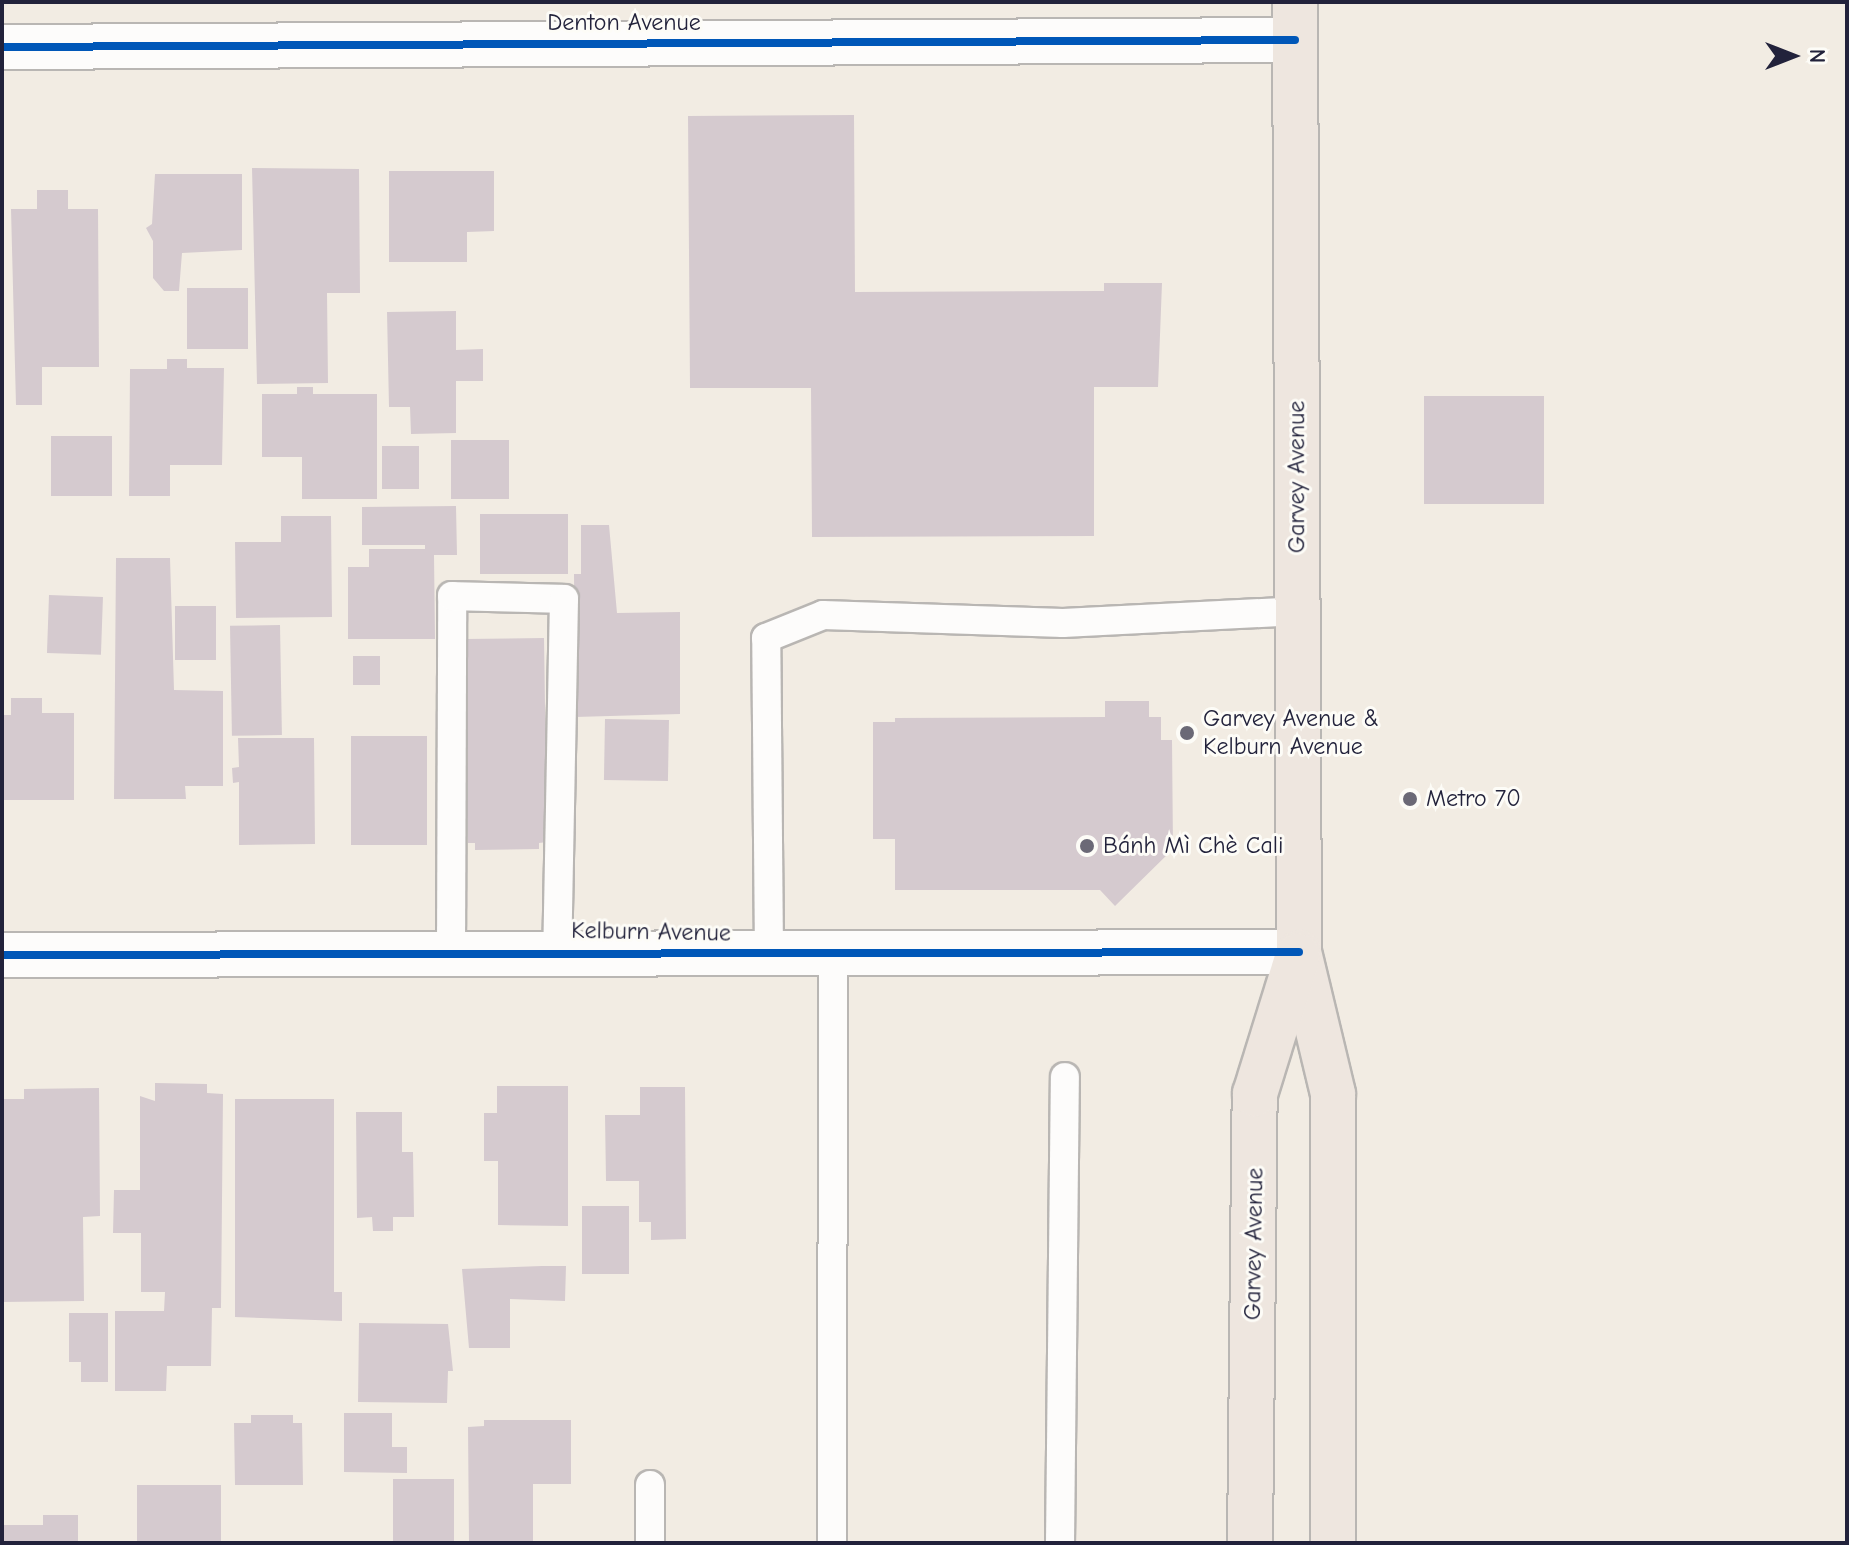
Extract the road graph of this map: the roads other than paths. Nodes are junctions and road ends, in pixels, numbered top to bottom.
1 (1295, 21) edge
2 (2, 47) edge
3 (1298, 611) junction
4 (557, 951) junction
5 (1299, 952) junction
6 (451, 953) junction
7 (769, 954) junction
8 (833, 954) junction
9 (2, 955) edge
10 (1065, 1077) dead end
11 (650, 1485) dead end
12 (650, 1543) edge
13 (832, 1543) edge
14 (1060, 1543) edge
15 (1250, 1543) edge
16 (1333, 1543) edge

1 - 2 street, Denton Avenue
1 - 3 main road, Garvey Avenue
3 - 5 main road, Garvey Avenue
3 - 7 lane
4 - 6 street, Kelburn Avenue
4 - 6 lane
4 - 7 street, Kelburn Avenue
5 - 8 street, Kelburn Avenue
5 - 15 main road, Garvey Avenue
5 - 16 main road, Garvey Avenue
6 - 9 street, Kelburn Avenue
7 - 8 street, Kelburn Avenue
8 - 13 lane
10 - 14 lane
11 - 12 lane

